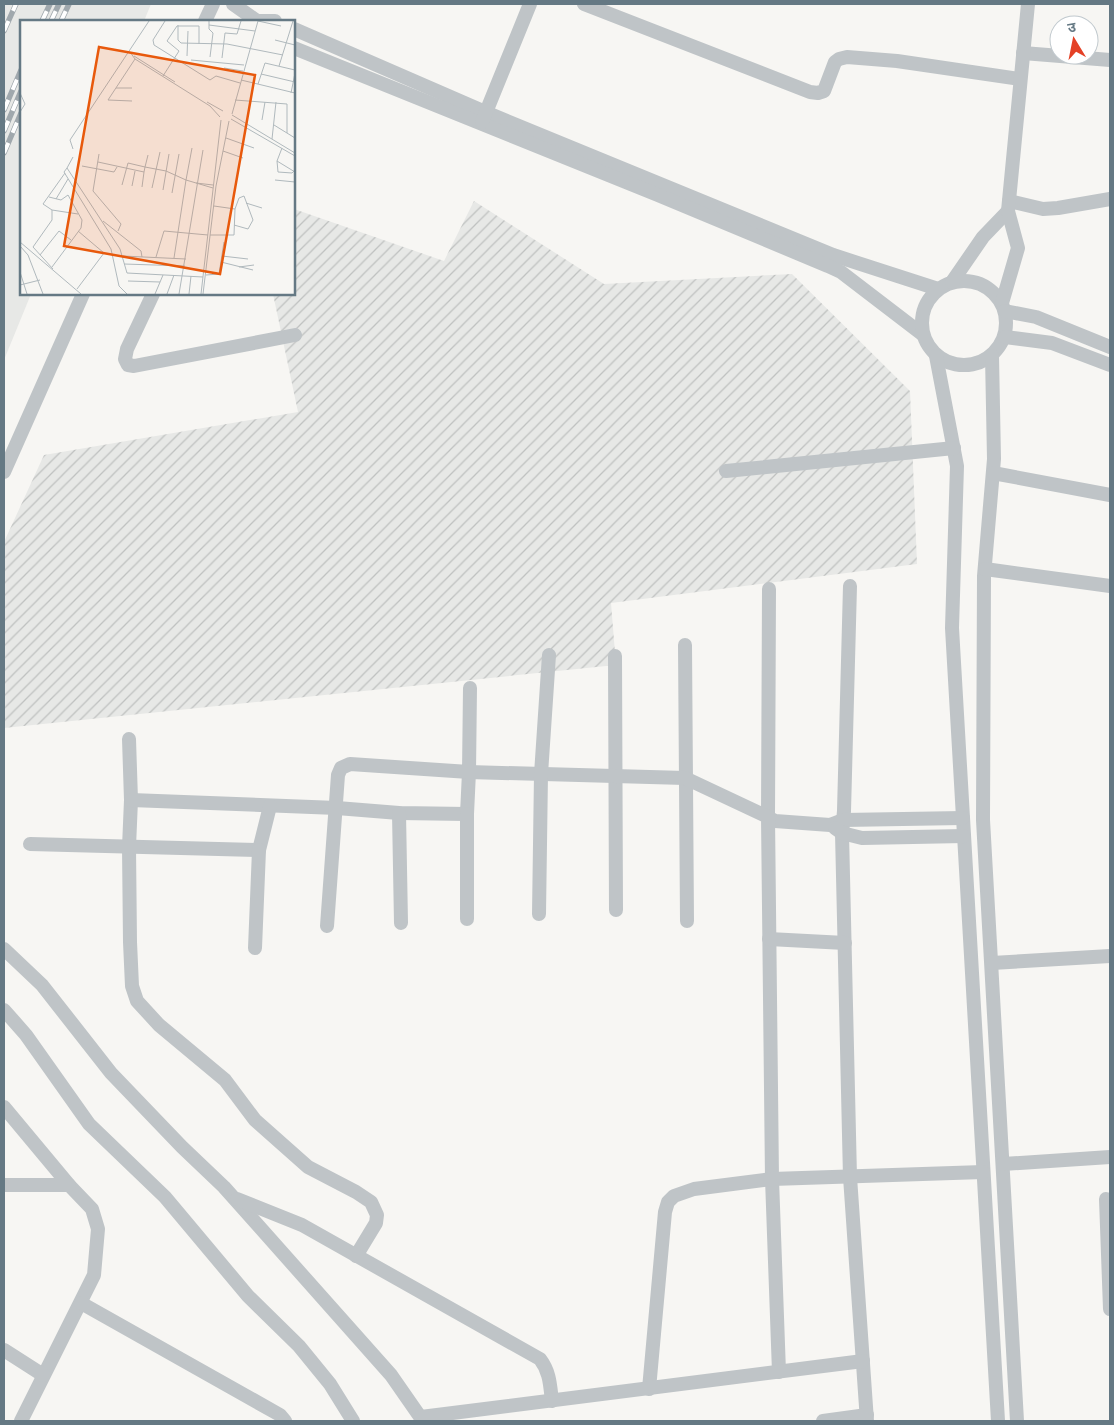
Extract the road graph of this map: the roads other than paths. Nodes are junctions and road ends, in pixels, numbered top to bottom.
1 (213, 4) edge
2 (233, 4) edge
3 (530, 4) edge
4 (584, 4) edge
5 (1028, 4) edge
6 (205, 20) edge
7 (256, 20) edge
8 (295, 30) edge
9 (295, 48) edge
10 (1023, 53) junction
11 (1110, 60) edge
12 (1020, 79) junction
13 (483, 119) junction
14 (1110, 199) edge
15 (1009, 206) junction
16 (952, 282) junction
17 (938, 289) junction
18 (83, 295) edge
19 (153, 295) edge
20 (1004, 307) junction
21 (922, 334) junction
22 (295, 335) dead end
23 (1005, 337) junction
24 (1110, 347) edge
25 (936, 356) junction
26 (992, 356) junction
27 (1110, 365) edge
28 (954, 448) junction
29 (726, 471) dead end
30 (4, 472) edge
31 (993, 473) junction
32 (1110, 495) edge
33 (985, 569) junction
34 (850, 586) dead end
35 (1110, 586) edge
36 (769, 589) dead end
37 (684, 645) dead end
38 (549, 655) dead end
39 (615, 656) dead end
40 (470, 688) dead end
41 (129, 739) dead end
42 (469, 772) junction
43 (541, 774) junction
44 (616, 775) junction
45 (685, 778) junction
46 (131, 800) junction
47 (270, 806) junction
48 (337, 808) junction
49 (399, 813) junction
50 (467, 814) junction
51 (768, 818) junction
52 (963, 818) junction
53 (838, 826) junction
54 (964, 836) junction
55 (30, 844) dead end
56 (129, 847) junction
57 (259, 850) junction
58 (616, 910) dead end
59 (539, 914) dead end
60 (467, 919) dead end
61 (687, 921) dead end
62 (401, 924) dead end
63 (328, 926) dead end
64 (769, 939) junction
65 (845, 943) junction
66 (255, 948) dead end
67 (4, 949) edge
68 (1110, 956) edge
69 (992, 963) junction
70 (4, 1010) edge
71 (4, 1107) edge
72 (1110, 1157) edge
73 (1003, 1164) junction
74 (983, 1172) junction
75 (850, 1178) junction
76 (772, 1179) junction
77 (69, 1184) junction
78 (4, 1185) edge
79 (234, 1198) junction
80 (1106, 1199) dead end
81 (356, 1256) junction
82 (1110, 1300) edge
83 (81, 1303) junction
84 (1110, 1309) edge
85 (4, 1350) edge
86 (863, 1361) junction
87 (779, 1372) junction
88 (43, 1375) junction
89 (649, 1388) junction
90 (552, 1401) junction
91 (867, 1418) edge
92 (422, 1419) edge
93 (21, 1421) edge
94 (285, 1421) edge
95 (353, 1421) edge
96 (823, 1421) edge
97 (998, 1421) edge
98 (1017, 1421) edge

1 - 6 street
2 - 7 street
3 - 13 street
4 - 12 street
5 - 10 street
8 - 13 street
9 - 13 street
10 - 11 street
10 - 12 street
12 - 15 street
13 - 17 street
13 - 21 street
14 - 15 street
15 - 16 street
15 - 20 street
16 - 17 street
16 - 20 street
17 - 21 street
18 - 30 street
19 - 22 street
20 - 23 street
20 - 24 street
21 - 25 street
23 - 26 street
23 - 27 street
25 - 26 street
25 - 28 street
26 - 31 street
28 - 29 street
28 - 52 street
31 - 32 street
31 - 33 street
33 - 35 street
33 - 69 street
34 - 53 street
36 - 51 street
37 - 45 street
38 - 43 street
39 - 44 street
40 - 42 street
41 - 46 street
42 - 43 street
42 - 48 street
42 - 50 street
43 - 44 street
43 - 59 street
44 - 45 street
44 - 58 street
45 - 51 street
45 - 61 street
46 - 47 street
46 - 56 street
47 - 48 street
47 - 57 street
48 - 49 street
48 - 63 street
49 - 50 street
49 - 62 street
50 - 60 street
51 - 53 street
51 - 64 street
52 - 53 street
52 - 54 street
53 - 54 street
53 - 65 street
54 - 74 street
55 - 56 street
56 - 57 street
56 - 81 street
57 - 66 street
64 - 65 street
64 - 76 street
65 - 75 street
67 - 79 street
68 - 69 street
69 - 73 street
70 - 95 street
71 - 77 street
72 - 73 street
73 - 98 street
74 - 75 street
74 - 97 street
75 - 76 street
75 - 86 street
76 - 87 street
76 - 89 street
77 - 78 street
77 - 83 street
79 - 81 street
79 - 92 street
80 - 82 street
81 - 90 street
82 - 84 street
83 - 88 street
83 - 94 street
85 - 88 street
86 - 87 street
86 - 91 street
87 - 89 street
88 - 93 street
89 - 90 street
90 - 92 street
91 - 96 street

